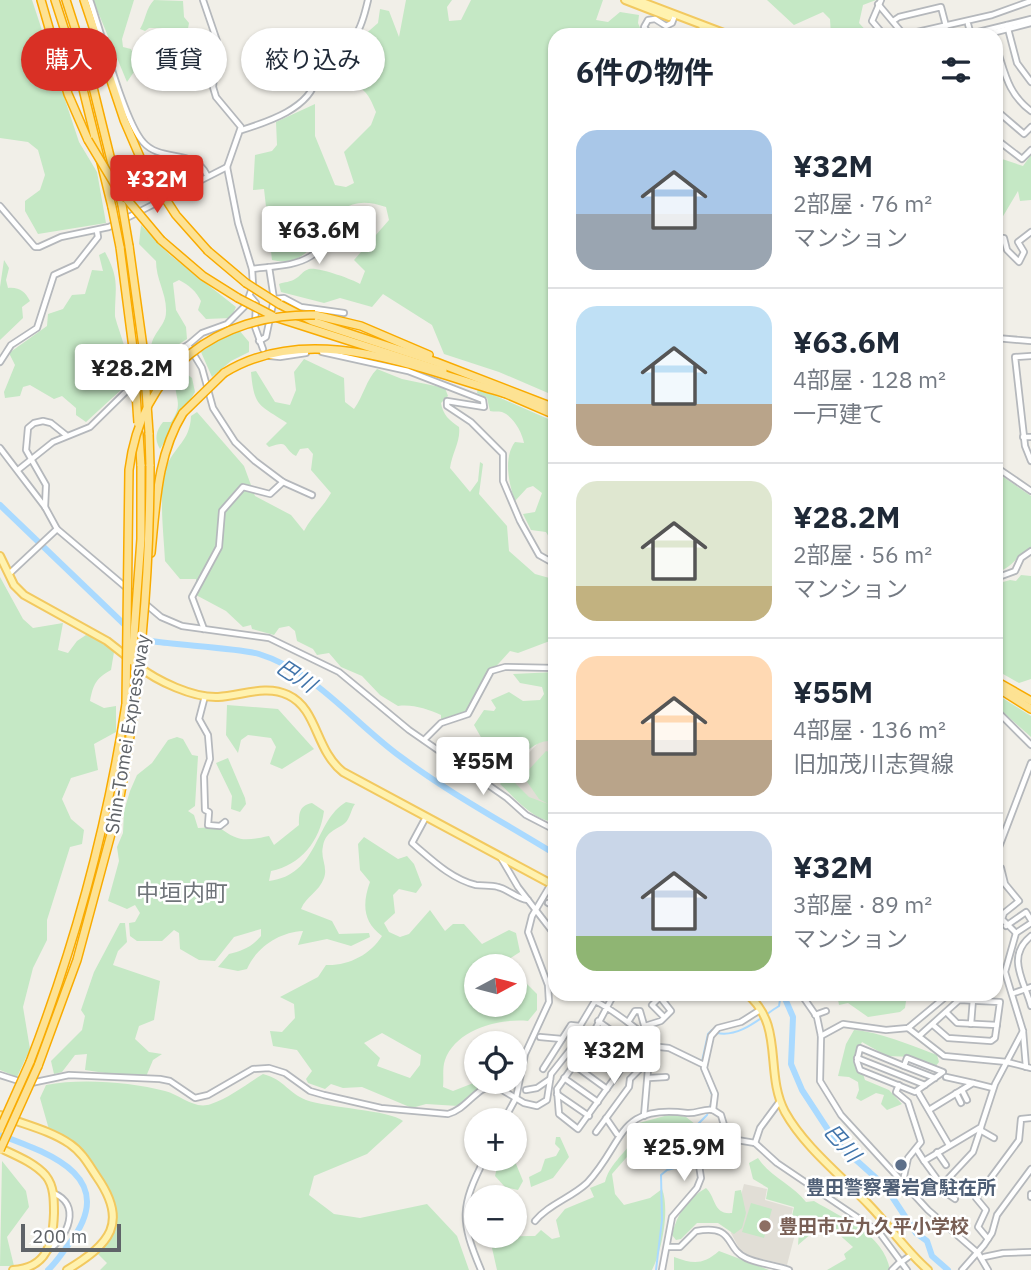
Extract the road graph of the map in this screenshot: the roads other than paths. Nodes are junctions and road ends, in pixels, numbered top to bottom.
1 (41, 0) edge
2 (55, 0) edge
3 (66, 0) edge
4 (84, 0) edge
5 (90, 0) edge
6 (203, 0) edge
7 (368, 0) edge
8 (625, 0) edge
9 (637, 0) edge
10 (1031, 1) edge
11 (880, 2) edge
12 (674, 16) junction
13 (893, 21) junction
14 (1031, 21) edge
15 (968, 22) junction
16 (946, 26) junction
17 (1008, 27) junction
18 (645, 28) edge
19 (701, 28) edge
20 (709, 28) edge
21 (878, 28) edge
22 (898, 28) edge
23 (937, 28) edge
24 (968, 28) edge
25 (1003, 28) edge
26 (1003, 29) edge
27 (1003, 74) edge
28 (1031, 82) edge
29 (1031, 111) edge
30 (1003, 116) edge
31 (1031, 127) edge
32 (242, 131) junction
33 (1003, 144) edge
34 (1031, 150) edge
35 (227, 167) junction
36 (207, 175) junction
37 (0, 206) edge
38 (351, 220) dead end
39 (97, 231) junction
40 (1031, 232) edge
41 (1003, 238) edge
42 (269, 267) junction
43 (252, 269) junction
44 (250, 296) junction
45 (277, 301) junction
46 (344, 313) dead end
47 (1003, 339) edge
48 (260, 341) junction
49 (1031, 341) edge
50 (188, 345) junction
51 (263, 349) dead end
52 (269, 356) dead end
53 (1031, 356) edge
54 (0, 362) edge
55 (477, 376) junction
56 (507, 394) junction
57 (548, 405) edge
58 (548, 412) edge
59 (66, 435) junction
60 (1023, 437) junction
61 (1031, 437) edge
62 (0, 447) edge
63 (32, 458) junction
64 (1031, 461) edge
65 (18, 470) junction
66 (1003, 472) edge
67 (283, 482) junction
68 (1031, 491) edge
69 (312, 495) dead end
70 (45, 507) junction
71 (56, 531) junction
72 (1031, 551) edge
73 (0, 556) edge
74 (548, 560) edge
75 (9, 574) junction
76 (1003, 575) edge
77 (148, 578) junction
78 (204, 629) junction
79 (548, 668) edge
80 (1003, 685) edge
81 (1003, 691) edge
82 (205, 696) junction
83 (1031, 701) edge
84 (126, 704) junction
85 (1031, 709) edge
86 (1003, 717) edge
87 (424, 740) junction
88 (1031, 744) edge
89 (1031, 763) edge
90 (426, 817) junction
91 (225, 822) dead end
92 (548, 826) edge
93 (1003, 837) edge
94 (500, 857) junction
95 (1003, 878) edge
96 (548, 880) edge
97 (548, 892) edge
98 (528, 900) junction
99 (536, 910) junction
100 (1003, 914) edge
101 (1003, 921) edge
102 (1031, 922) edge
103 (548, 926) edge
104 (1006, 926) junction
105 (1016, 933) junction
106 (1031, 936) edge
107 (548, 985) edge
108 (1031, 987) edge
109 (1024, 989) junction
110 (1014, 993) junction
111 (549, 1001) edge
112 (609, 1001) edge
113 (656, 1001) edge
114 (663, 1001) edge
115 (754, 1001) edge
116 (806, 1001) edge
117 (941, 1001) edge
118 (958, 1001) edge
119 (973, 1001) edge
120 (991, 1001) edge
121 (1031, 1006) edge
122 (605, 1007) junction
123 (761, 1009) junction
124 (827, 1011) dead end
125 (947, 1013) junction
126 (815, 1014) junction
127 (664, 1017) junction
128 (598, 1021) junction
129 (628, 1023) junction
130 (971, 1024) junction
131 (933, 1025) junction
132 (997, 1025) junction
133 (580, 1026) junction
134 (645, 1026) junction
135 (908, 1028) junction
136 (1023, 1031) junction
137 (821, 1036) junction
138 (919, 1036) junction
139 (540, 1037) dead end
140 (591, 1037) junction
141 (562, 1039) junction
142 (650, 1046) junction
143 (636, 1048) junction
144 (1029, 1050) edge
145 (583, 1052) junction
146 (857, 1058) junction
147 (649, 1061) junction
148 (892, 1061) junction
149 (626, 1062) junction
150 (1007, 1062) junction
151 (574, 1065) junction
152 (704, 1065) junction
153 (904, 1066) junction
154 (1028, 1068) edge
155 (543, 1069) dead end
156 (891, 1071) junction
157 (0, 1075) edge
158 (617, 1075) junction
159 (666, 1077) dead end
160 (946, 1077) dead end
161 (649, 1078) junction
162 (550, 1079) junction
163 (564, 1079) junction
164 (936, 1079) junction
165 (889, 1081) junction
166 (973, 1083) junction
167 (899, 1085) junction
168 (926, 1085) junction
169 (607, 1088) junction
170 (993, 1088) junction
171 (527, 1090) edge
172 (962, 1090) junction
173 (918, 1092) junction
174 (556, 1093) junction
175 (956, 1093) junction
176 (516, 1098) junction
177 (967, 1100) dead end
178 (780, 1101) junction
179 (598, 1102) junction
180 (961, 1103) dead end
181 (511, 1108) edge
182 (713, 1110) junction
183 (929, 1110) junction
184 (0, 1115) edge
185 (589, 1116) junction
186 (644, 1116) junction
187 (606, 1118) junction
188 (1031, 1118) edge
189 (980, 1128) junction
190 (0, 1129) edge
191 (596, 1132) dead end
192 (618, 1135) junction
193 (719, 1137) junction
194 (994, 1138) dead end
195 (755, 1143) junction
196 (949, 1145) junction
197 (0, 1149) edge
198 (917, 1150) junction
199 (937, 1152) junction
200 (924, 1161) junction
201 (946, 1165) dead end
202 (479, 1171) edge
203 (1030, 1171) edge
204 (840, 1175) junction
205 (903, 1181) junction
206 (940, 1183) junction
207 (53, 1193) junction
208 (828, 1195) junction
209 (955, 1199) dead end
210 (535, 1221) dead end
211 (988, 1239) junction
212 (667, 1247) junction
213 (48, 1250) junction
214 (1031, 1252) edge
215 (911, 1255) junction
216 (976, 1255) junction
217 (984, 1257) dead end
218 (900, 1262) junction
219 (13, 1270) edge
220 (67, 1270) edge
221 (481, 1270) edge
222 (662, 1270) edge
223 (789, 1270) edge
224 (892, 1270) edge
225 (907, 1270) edge
226 (928, 1270) edge
227 (962, 1270) edge
228 (988, 1270) edge

1 - 56 highway, bridge
2 - 84 highway, Shin-Tomei Expressway, bridge
3 - 77 highway, Shin-Tomei Expressway, bridge
4 - 45 highway, bridge
5 - 36 street
6 - 32 street
7 - 32 street
8 - 12 main road
9 - 12 main road
10 - 15 street
11 - 13 street
11 - 21 street
12 - 18 street
12 - 19 main road
12 - 20 main road
13 - 16 street
13 - 22 street
14 - 17 street
15 - 16 street
15 - 24 street, bridge
16 - 23 street
17 - 25 street
17 - 26 street
17 - 28 street
27 - 29 street
30 - 31 street
32 - 35 street
33 - 34 street
35 - 36 street
35 - 43 street
36 - 39 street
37 - 39 street
38 - 42 street
39 - 54 street
40 - 41 street
42 - 43 street
42 - 45 street
43 - 44 street
44 - 48 street
44 - 50 street
45 - 46 street
45 - 48 street
45 - 55 highway
47 - 49 street
48 - 51 street
50 - 59 street
50 - 67 street
52 - 74 street
53 - 60 street
55 - 57 highway
55 - 84 highway, bridge
56 - 58 highway
56 - 77 highway, bridge
59 - 63 street
59 - 63 street
60 - 61 street
60 - 64 street
62 - 65 street
63 - 65 street
63 - 70 street
65 - 70 street
66 - 68 street
67 - 69 street
67 - 78 street
70 - 71 street
71 - 75 street
71 - 78 street
72 - 76 street
73 - 75 main road
75 - 82 main road
77 - 197 highway, Shin-Tomei Expressway, bridge
78 - 87 street
79 - 87 street
80 - 83 highway
81 - 85 highway
82 - 90 main road
82 - 91 street
84 - 190 highway, Shin-Tomei Expressway, bridge
86 - 88 street
87 - 92 street
89 - 93 street
90 - 94 main road
90 - 98 street
94 - 96 main road
94 - 98 street
95 - 100 street
97 - 99 street
98 - 99 street
99 - 103 street
99 - 107 street
101 - 104 street
102 - 104 street
102 - 105 street
104 - 105 street
105 - 110 street
106 - 109 street
108 - 109 street
109 - 110 street
109 - 121 street
110 - 136 street
111 - 176 street
112 - 122 street
113 - 127 street
114 - 127 street
115 - 123 main road
116 - 126 street
117 - 135 street
118 - 125 street
119 - 130 street
120 - 132 street
122 - 128 street
122 - 129 street
122 - 133 street
123 - 152 street
123 - 178 main road
124 - 126 street
125 - 130 street
125 - 131 street
126 - 137 street
127 - 134 street
128 - 140 street
128 - 143 street
129 - 134 street
129 - 143 street
130 - 132 street
131 - 132 street
131 - 138 street
133 - 141 street
133 - 162 street
134 - 142 street
135 - 137 street
135 - 138 street
136 - 144 street
136 - 150 street
137 - 205 street
138 - 150 street
139 - 141 street
140 - 145 street
140 - 149 street
141 - 155 street
142 - 147 street
142 - 152 street
143 - 149 street
144 - 154 street
145 - 151 street
145 - 158 street
146 - 148 street
146 - 156 street
146 - 165 street
147 - 161 street
147 - 187 street
148 - 153 street
148 - 156 street
149 - 158 street
150 - 154 street
150 - 170 street
151 - 163 street
151 - 169 street
152 - 182 street
153 - 164 street
153 - 164 street
156 - 165 street
156 - 168 street
157 - 176 street
158 - 169 street
159 - 161 street
160 - 166 street
161 - 186 street
162 - 171 street
162 - 176 street
163 - 174 street
163 - 179 street
164 - 168 street
165 - 167 street
166 - 170 street
166 - 172 street
167 - 173 street
167 - 198 street
168 - 173 street
169 - 179 street
170 - 189 street
172 - 175 street
172 - 177 street
173 - 183 street
174 - 185 street
174 - 185 street
175 - 180 street
175 - 183 street
176 - 181 street
178 - 195 street
178 - 204 main road
179 - 185 street
182 - 186 street
182 - 193 street
183 - 196 street
184 - 220 main road
186 - 192 street
187 - 191 street
187 - 192 street
188 - 211 street
189 - 194 street
189 - 196 street
189 - 206 street
192 - 210 street
193 - 195 street
193 - 212 street
195 - 208 street
196 - 199 street
197 - 207 main road
198 - 200 street
198 - 205 street
199 - 200 street
199 - 201 street
200 - 206 street
202 - 221 street
203 - 211 street
204 - 208 street
204 - 215 main road
205 - 216 street
206 - 209 street
207 - 213 main road
207 - 213 street
208 - 218 street
211 - 216 street
212 - 222 street
212 - 223 street
213 - 219 main road
214 - 217 street
215 - 218 street
215 - 226 main road
216 - 227 street
216 - 228 street
218 - 224 street
218 - 225 street

